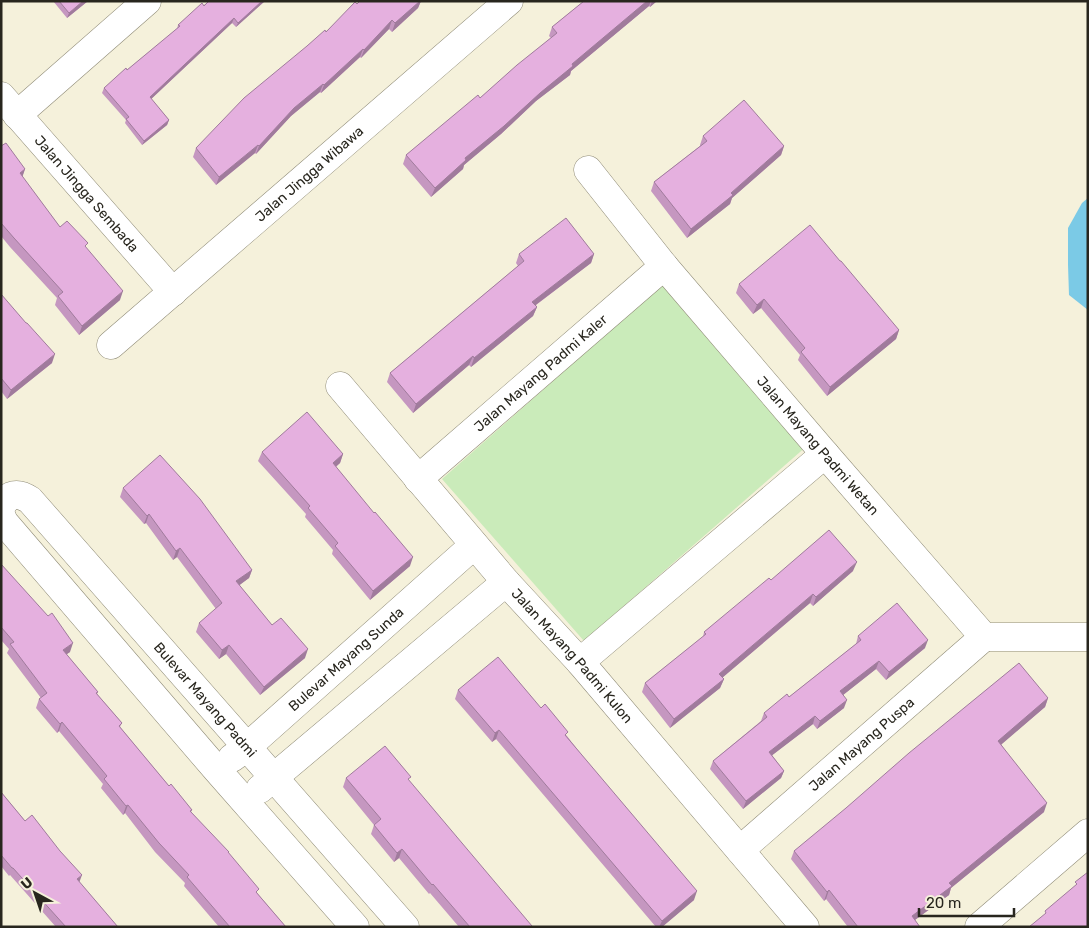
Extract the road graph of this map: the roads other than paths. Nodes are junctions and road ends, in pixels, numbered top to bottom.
1 (147, 1) edge
2 (509, 1) edge
3 (9, 105) edge
4 (588, 170) dead end
5 (664, 266) junction
6 (172, 292) junction
7 (111, 345) dead end
8 (340, 386) dead end
9 (825, 454) junction
10 (418, 479) junction
11 (1, 507) edge
12 (1, 515) edge
13 (474, 544) junction
14 (506, 582) junction
15 (1088, 637) edge
16 (984, 638) junction
17 (580, 662) junction
18 (247, 747) junction
19 (217, 770) junction
20 (274, 777) junction
21 (246, 803) junction
22 (1088, 832) edge
23 (740, 850) junction
24 (355, 927) edge
25 (405, 927) edge
26 (805, 927) edge
27 (978, 927) edge

1 - 3 street
2 - 6 street, Jalan Jingga Wibawa
3 - 6 street, Jalan Jingga Sembada
4 - 5 street, Jalan Mayang Padmi Wetan
5 - 9 street, Jalan Mayang Padmi Wetan
5 - 10 street, Jalan Mayang Padmi Kaler
6 - 7 street, Jalan Jingga Wibawa
8 - 10 street, Jalan Mayang Padmi Kulon
9 - 16 street, Jalan Mayang Padmi Wetan
9 - 17 street
10 - 13 street, Jalan Mayang Padmi Kulon
11 - 18 street, Bulevar Mayang Padmi
12 - 19 street
13 - 14 street, Jalan Mayang Padmi Kulon
13 - 18 street, Bulevar Mayang Sunda
14 - 17 street, Jalan Mayang Padmi Kulon
14 - 20 street
15 - 16 street
16 - 23 street, Jalan Mayang Puspa
17 - 23 street, Jalan Mayang Padmi Kulon
18 - 19 street, Bulevar Mayang Sunda
18 - 20 street, Bulevar Mayang Padmi
19 - 21 street
20 - 21 street
20 - 25 street, Bulevar Mayang Padmi
21 - 24 street
22 - 27 street
23 - 26 street, Jalan Mayang Padmi Kulon

